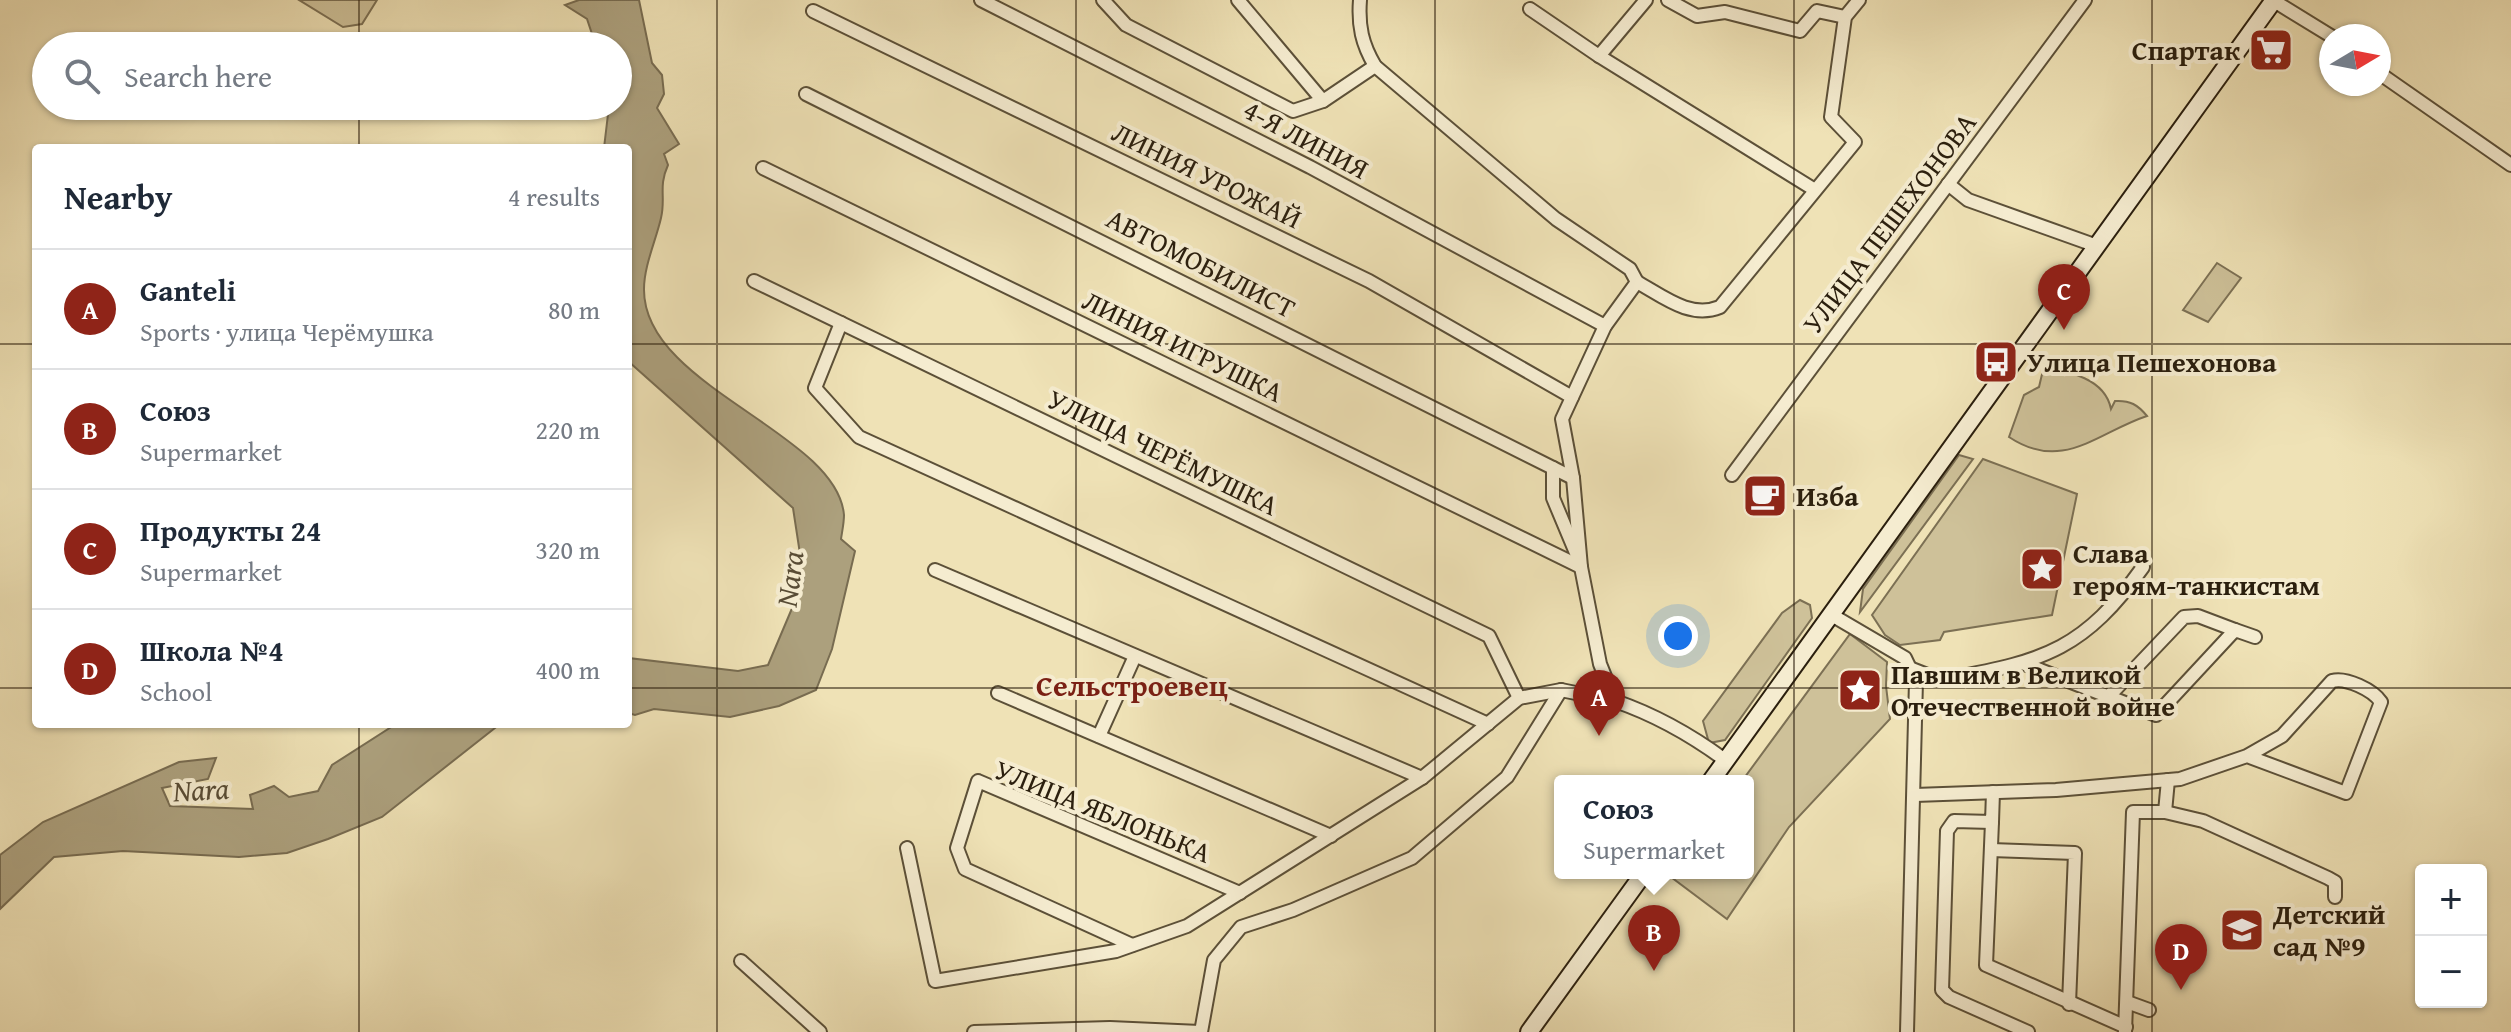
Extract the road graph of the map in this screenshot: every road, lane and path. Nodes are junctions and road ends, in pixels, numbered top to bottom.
1 (981, 0) edge
2 (1103, 0) edge
3 (1238, 0) edge
4 (1360, 0) edge
5 (1646, 0) edge
6 (1668, 0) edge
7 (1859, 0) edge
8 (2085, 0) edge
9 (2274, 0) edge
10 (1530, 9) dead end
11 (813, 11) dead end
12 (1845, 17) junction
13 (2319, 28) edge
14 (1599, 56) junction
15 (1375, 66) junction
16 (2391, 81) edge
17 (806, 94) dead end
18 (1323, 101) junction
19 (2511, 165) edge
20 (763, 168) dead end
21 (1948, 184) junction
22 (1815, 190) junction
23 (2097, 246) junction
24 (754, 281) dead end
25 (1637, 282) junction
26 (841, 323) junction
27 (1605, 326) junction
28 (1572, 397) junction
29 (1553, 468) junction
30 (1732, 475) dead end
31 (1573, 478) junction
32 (1581, 567) junction
33 (2143, 567) dead end
34 (935, 570) dead end
35 (1830, 614) junction
36 (2235, 630) junction
37 (2255, 637) dead end
38 (1135, 656) junction
39 (2022, 663) junction
40 (1912, 669) junction
41 (1561, 690) junction
42 (998, 693) dead end
43 (2108, 697) junction
44 (1519, 698) junction
45 (1615, 701) junction
46 (1488, 724) junction
47 (1099, 736) junction
48 (2247, 756) junction
49 (1725, 760) junction
50 (1715, 775) edge
51 (1422, 778) junction
52 (2168, 780) junction
53 (1993, 792) junction
54 (1915, 795) junction
55 (2165, 812) junction
56 (1992, 822) junction
57 (1331, 836) junction
58 (907, 848) dead end
59 (1991, 850) junction
60 (1640, 879) edge
61 (1240, 893) junction
62 (2335, 897) dead end
63 (1132, 945) junction
64 (741, 961) dead end
65 (2127, 1002) junction
66 (2069, 1004) junction
67 (2149, 1010) dead end
68 (2126, 1029) edge
69 (1100, 1030) edge
70 (804, 1032) edge
71 (811, 1032) edge
72 (820, 1032) edge
73 (974, 1032) edge
74 (1201, 1032) edge
75 (1529, 1032) edge
76 (1907, 1032) edge
77 (2028, 1032) edge

1 - 27 street, 4-Я ЛИНИЯ
2 - 18 street
3 - 18 street
4 - 15 street
5 - 14 street
6 - 12 street
7 - 12 street
8 - 21 street, УЛИЦА ПЕШЕХОНОВА
9 - 13 street
9 - 23 main road
10 - 14 street
11 - 28 street, ЛИНИЯ УРОЖАЙ
12 - 22 street
14 - 22 street
15 - 18 street
15 - 25 street
16 - 19 street
17 - 29 street, АВТОМОБИЛИСТ
20 - 32 street, ЛИНИЯ ИГРУШКА
21 - 23 street
21 - 30 street, УЛИЦА ПЕШЕХОНОВА
22 - 25 street
23 - 35 main road
24 - 26 street, УЛИЦА ЧЕРЁМУШКА
25 - 27 street
26 - 44 street, УЛИЦА ЧЕРЁМУШКА
26 - 46 street
27 - 28 street
28 - 31 street
29 - 31 street, АВТОМОБИЛИСТ
29 - 32 street
31 - 32 street
32 - 45 street
33 - 39 street
34 - 38 street
35 - 40 street
35 - 49 main road
36 - 37 street
36 - 43 street
36 - 43 street
38 - 47 street
38 - 51 street
39 - 40 street
39 - 43 street
40 - 54 street
41 - 44 street
41 - 45 street
41 - 74 street
42 - 47 street
44 - 46 street
45 - 49 street
46 - 51 street
47 - 57 street
48 - 48 street
48 - 52 street
49 - 50 main road
51 - 57 street
52 - 53 street
52 - 55 street
53 - 54 street
53 - 56 street
54 - 76 street
55 - 62 street
55 - 65 street
56 - 59 street
56 - 77 street
57 - 61 street
58 - 63 street
59 - 66 street
59 - 66 street
60 - 75 main road
61 - 63 street
61 - 63 street, УЛИЦА ЯБЛОНЬКА
64 - 72 street
65 - 67 street
65 - 68 street
66 - 68 street
69 - 73 street
69 - 74 street
70 - 71 street

